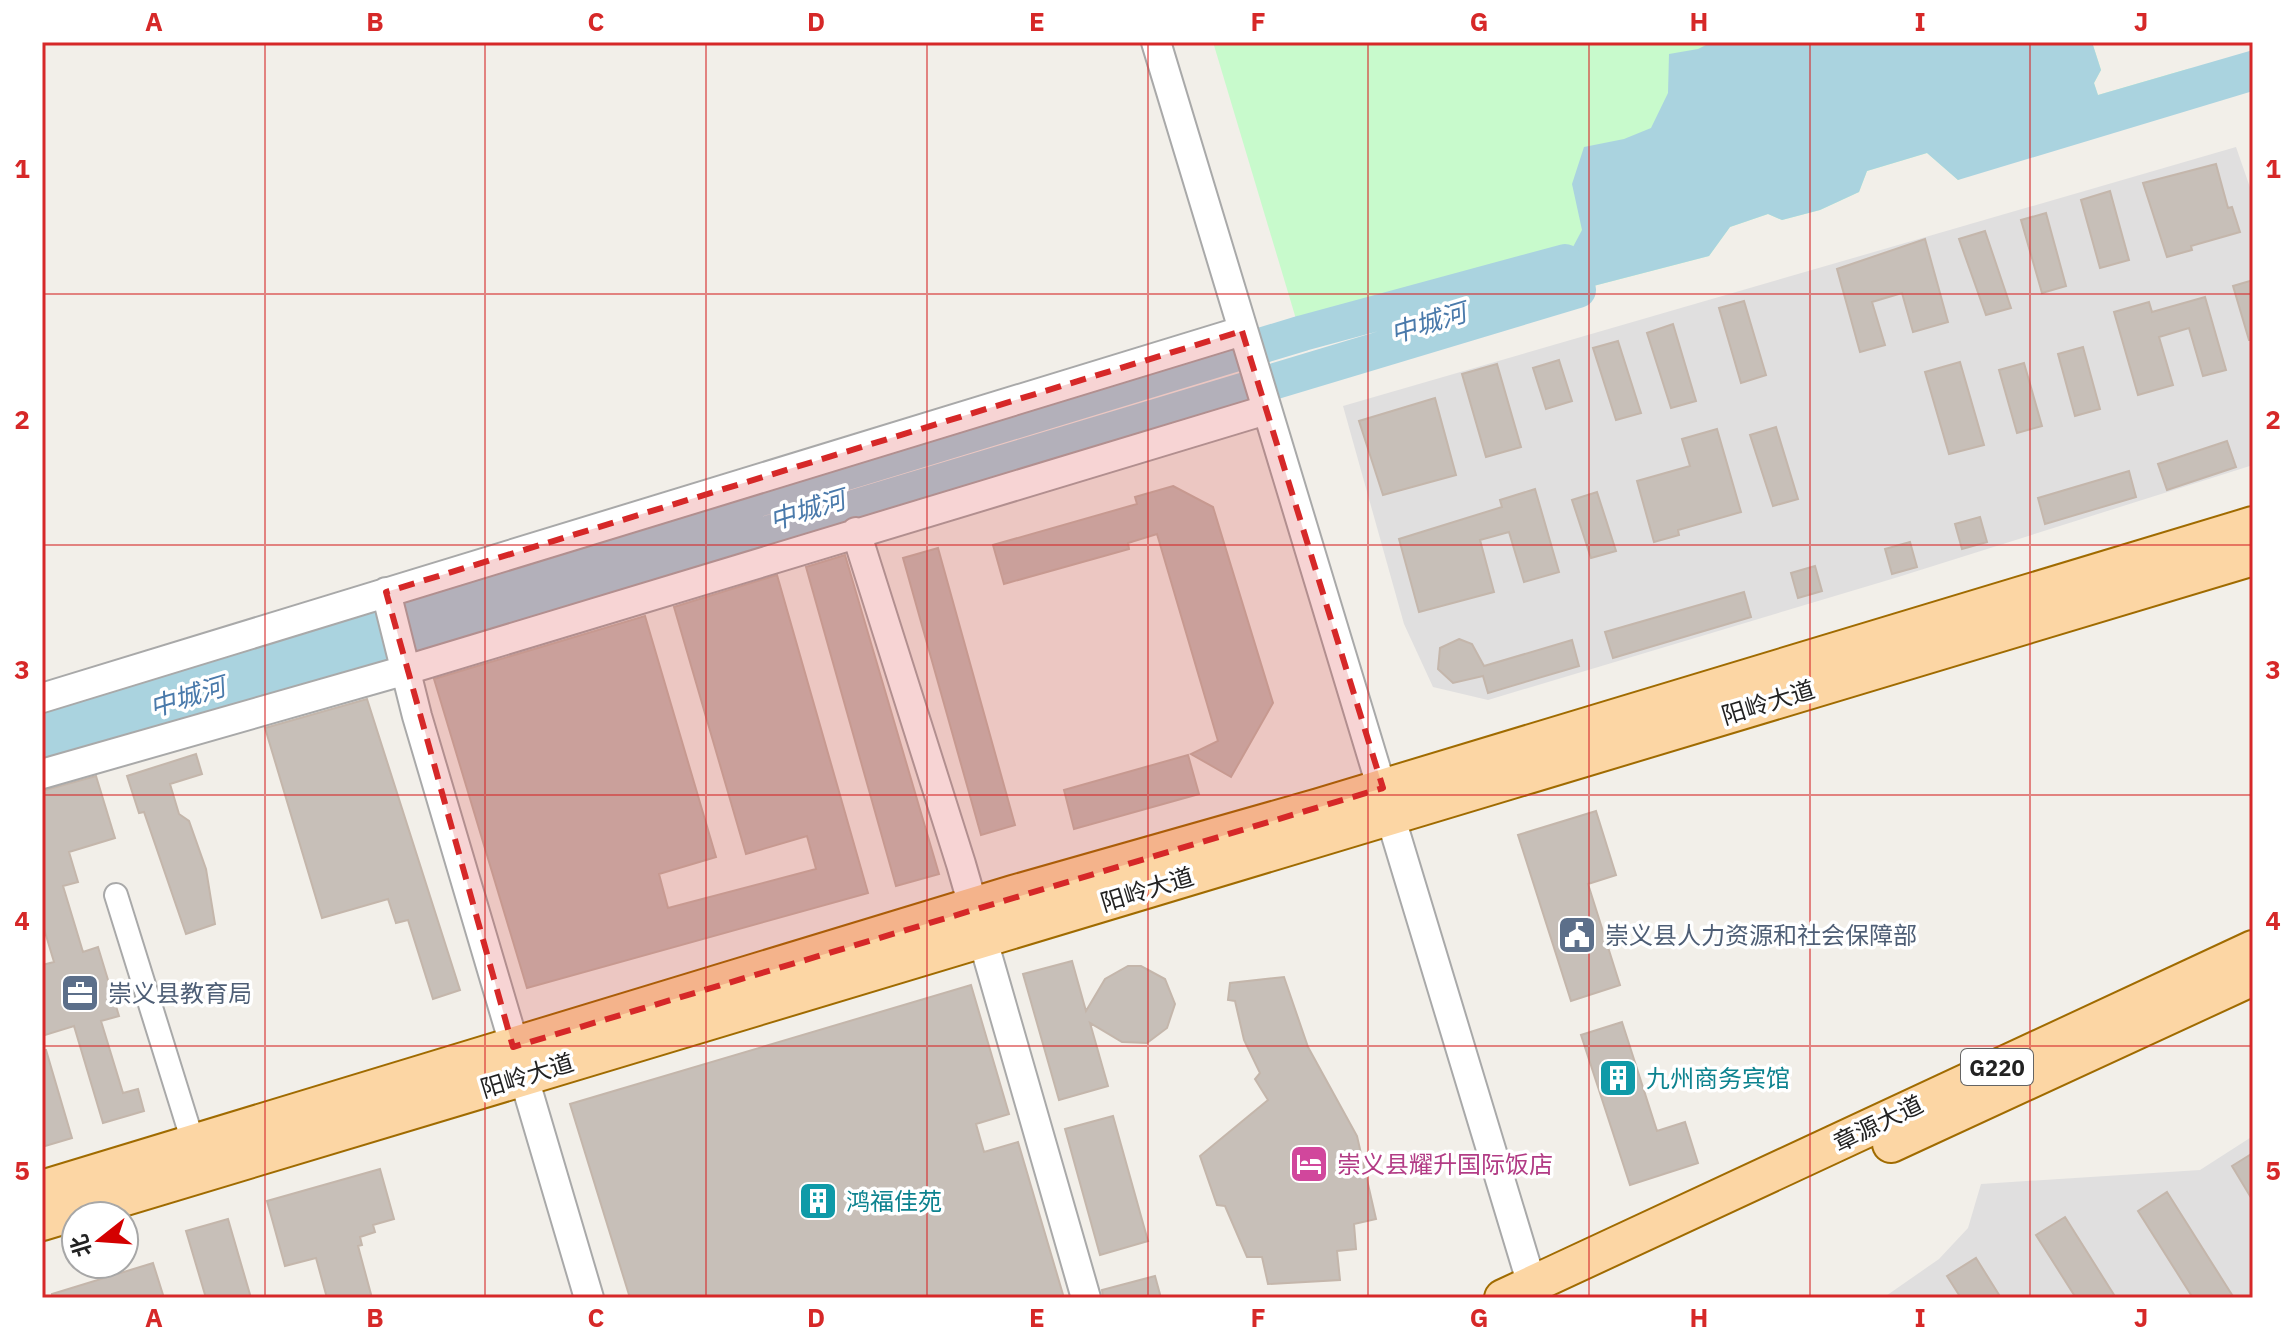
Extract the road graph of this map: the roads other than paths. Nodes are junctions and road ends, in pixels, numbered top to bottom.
1 (1156, 42) edge
2 (1244, 339) junction
3 (1263, 402) junction
4 (2253, 525) edge
5 (856, 532) junction
6 (2253, 557) edge
7 (388, 600) junction
8 (404, 659) junction
9 (42, 698) edge
10 (42, 774) edge
11 (1387, 802) junction
12 (116, 895) dead end
13 (978, 924) junction
14 (2253, 949) edge
15 (2253, 977) edge
16 (517, 1062) junction
17 (193, 1142) junction
18 (42, 1189) edge
19 (42, 1222) edge
20 (1531, 1294) edge
21 (589, 1298) edge
22 (1086, 1298) edge

1 - 2 street
2 - 3 street
2 - 7 street
3 - 5 street
3 - 11 street
4 - 11 main road, 阳岭大道
5 - 8 street
5 - 13 street
6 - 11 main road, 阳岭大道
7 - 8 street
7 - 9 street
8 - 10 street
8 - 16 street
11 - 13 main road, 阳岭大道
11 - 20 street
12 - 17 street
13 - 16 main road, 阳岭大道
13 - 22 street
14 - 20 main road, 章源大道 / G220
15 - 20 main road, 章源大道 / G220
16 - 17 main road, 阳岭大道
16 - 19 main road, 阳岭大道
16 - 21 street
17 - 18 main road, 阳岭大道

